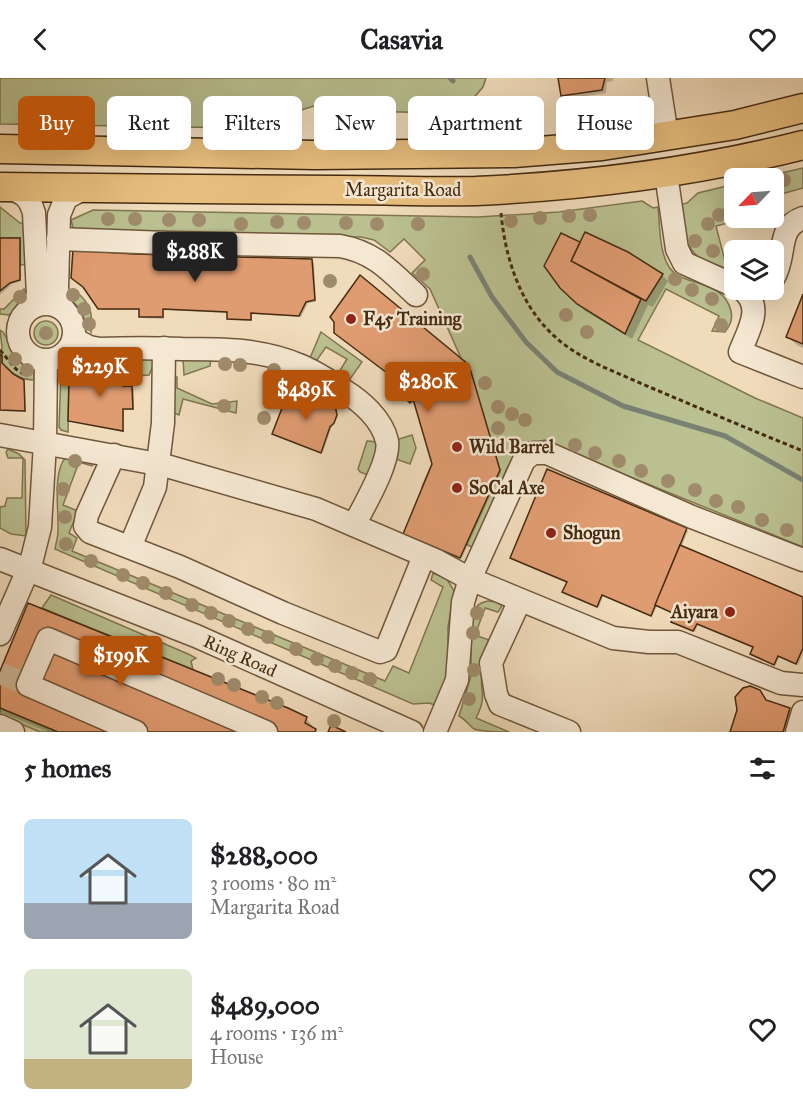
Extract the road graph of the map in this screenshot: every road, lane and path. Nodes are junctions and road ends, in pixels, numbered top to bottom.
1 (658, 78) edge
2 (803, 108) edge
3 (667, 136) junction
4 (803, 145) edge
5 (0, 149) edge
6 (666, 174) junction
7 (4, 187) edge
8 (83, 189) junction
9 (389, 190) junction
10 (500, 211) dead end
11 (803, 218) edge
12 (58, 239) junction
13 (784, 250) edge
14 (724, 280) edge
15 (416, 295) dead end
16 (750, 300) edge
17 (33, 307) junction
18 (64, 310) junction
19 (9, 323) edge
20 (74, 339) junction
21 (164, 348) junction
22 (0, 350) edge
23 (46, 361) junction
24 (89, 362) dead end
25 (803, 377) edge
26 (28, 380) dead end
27 (64, 384) dead end
28 (0, 435) edge
29 (45, 443) junction
30 (803, 451) edge
31 (114, 455) junction
32 (158, 464) junction
33 (354, 525) junction
34 (130, 547) junction
35 (424, 556) junction
36 (0, 559) edge
37 (803, 560) edge
38 (28, 569) junction
39 (470, 579) junction
40 (520, 600) junction
41 (0, 634) edge
42 (801, 680) edge
43 (803, 712) edge
44 (0, 726) edge
45 (13, 732) edge
46 (136, 732) edge
47 (266, 732) edge
48 (412, 732) edge
49 (435, 732) edge
50 (569, 732) edge
51 (797, 732) edge

1 - 3 street
2 - 3 main road, Margarita Road
3 - 5 main road, Margarita Road
3 - 9 main road
4 - 6 main road, Margarita Road
6 - 9 main road, Margarita Road
6 - 14 street
7 - 8 main road, Margarita Road
7 - 17 street
8 - 9 main road, Margarita Road
8 - 12 street
10 - 30 path
11 - 13 street
12 - 15 street
12 - 18 street
16 - 25 street
17 - 18 street
17 - 19 street
18 - 20 street
19 - 23 street
20 - 21 street
20 - 23 street
21 - 32 street
21 - 33 street
22 - 26 path
23 - 29 street
24 - 27 path
28 - 29 street
29 - 31 street
29 - 38 street
31 - 32 street
31 - 34 street
32 - 33 street
32 - 34 street
33 - 35 street
34 - 35 street
35 - 39 street
36 - 38 street, Ring Road
37 - 39 street
38 - 41 street
38 - 48 street, Ring Road
39 - 40 street
39 - 49 street
40 - 42 street
40 - 50 street
43 - 51 street
44 - 45 street
46 - 47 street

